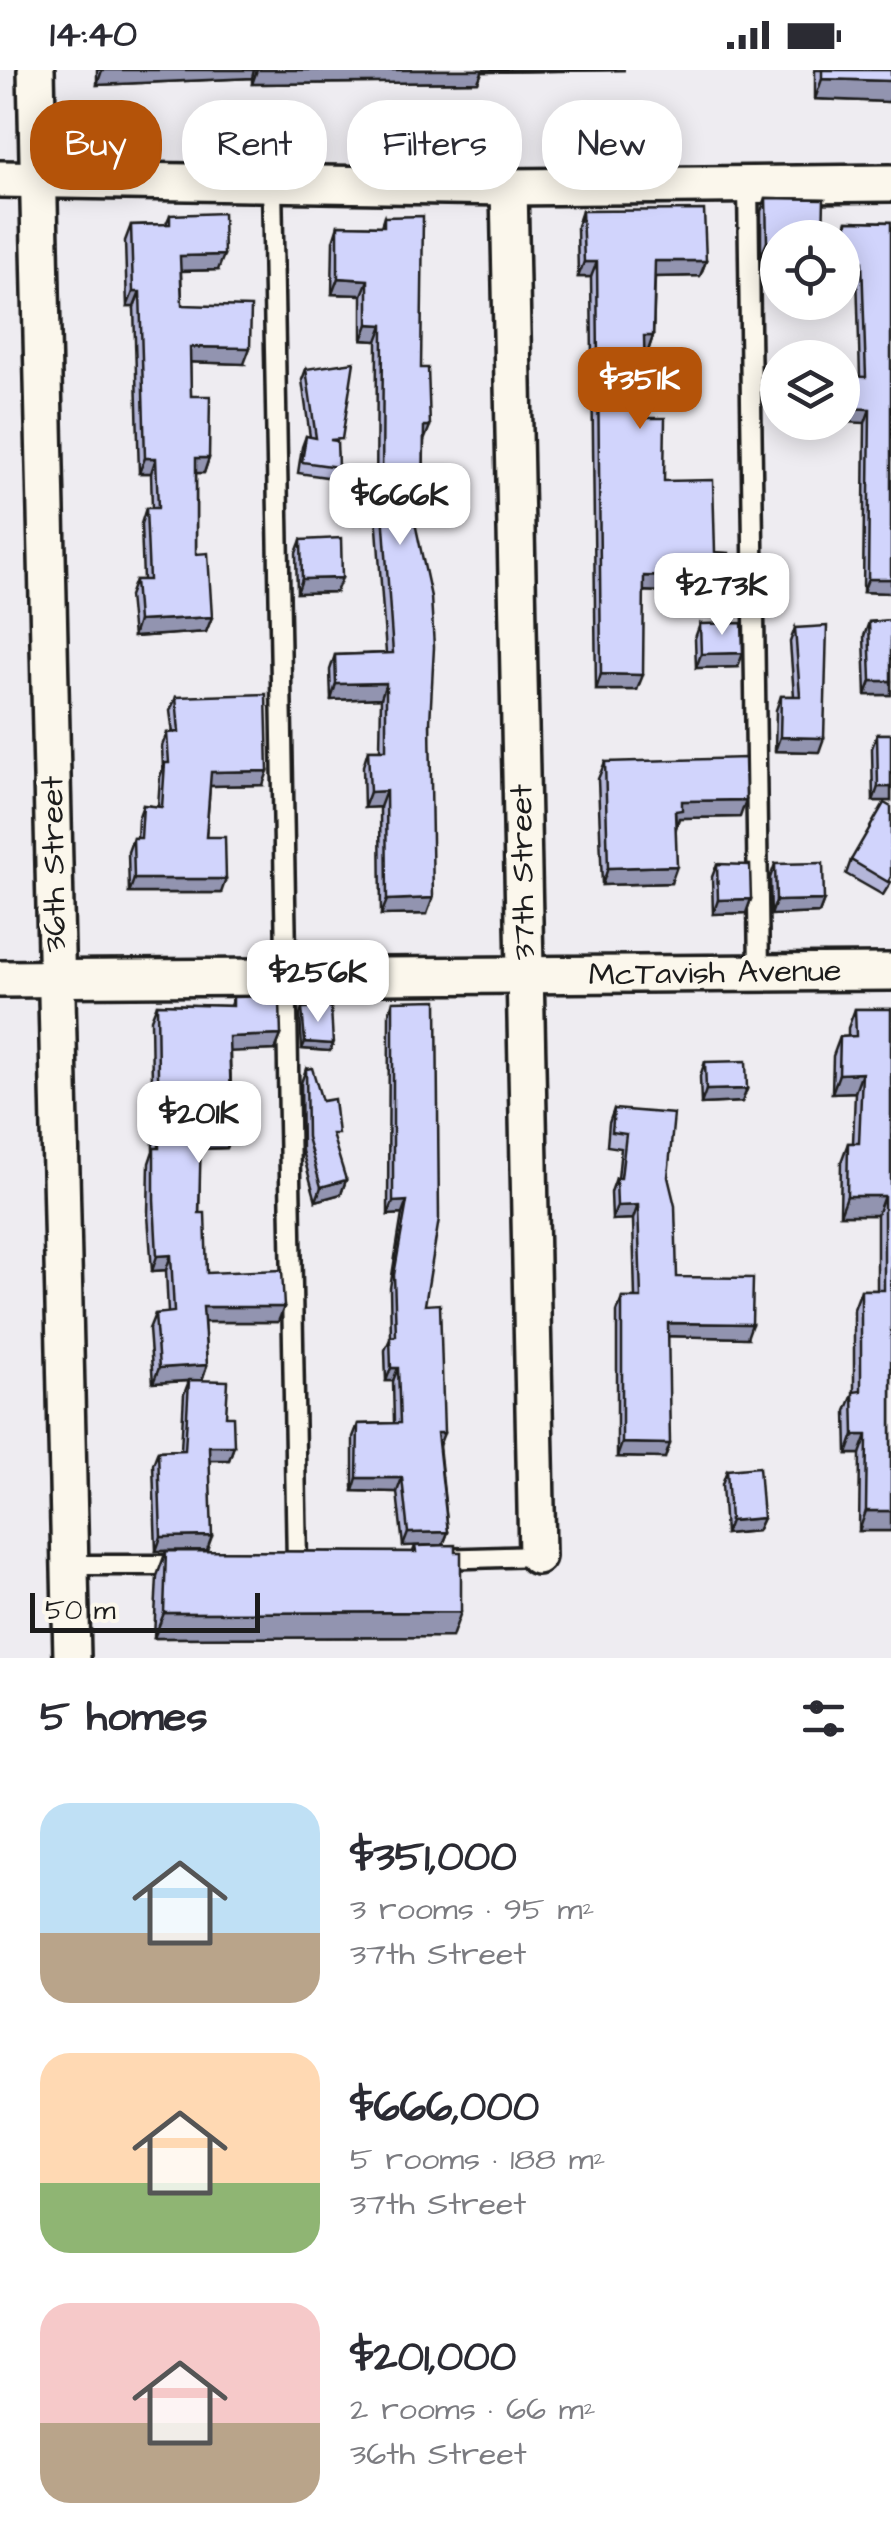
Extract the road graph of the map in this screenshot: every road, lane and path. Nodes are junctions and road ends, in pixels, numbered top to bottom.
1 (36, 70) edge
2 (37, 100) edge
3 (30, 178) edge
4 (0, 179) edge
5 (891, 183) edge
6 (748, 184) junction
7 (522, 187) edge
8 (39, 190) edge
9 (272, 190) edge
10 (509, 190) edge
11 (891, 972) edge
12 (759, 973) junction
13 (525, 975) junction
14 (290, 977) junction
15 (57, 979) junction
16 (0, 980) edge
17 (537, 1556) joint
18 (417, 1560) edge
19 (317, 1563) edge
20 (202, 1564) edge
21 (70, 1566) junction
22 (72, 1658) edge

1 - 2 street, 36th Street
3 - 4 street
5 - 6 street
6 - 7 street
6 - 12 lane
8 - 15 street, 36th Street
9 - 14 lane
10 - 13 street, 37th Street
11 - 12 street, McTavish Avenue
12 - 13 street, McTavish Avenue
13 - 14 street, McTavish Avenue
13 - 17 street, 37th Street
14 - 15 street, McTavish Avenue
14 - 19 lane
15 - 16 street, McTavish Avenue
15 - 21 street, 36th Street
17 - 18 lane
20 - 21 lane
21 - 22 street, 36th Street

